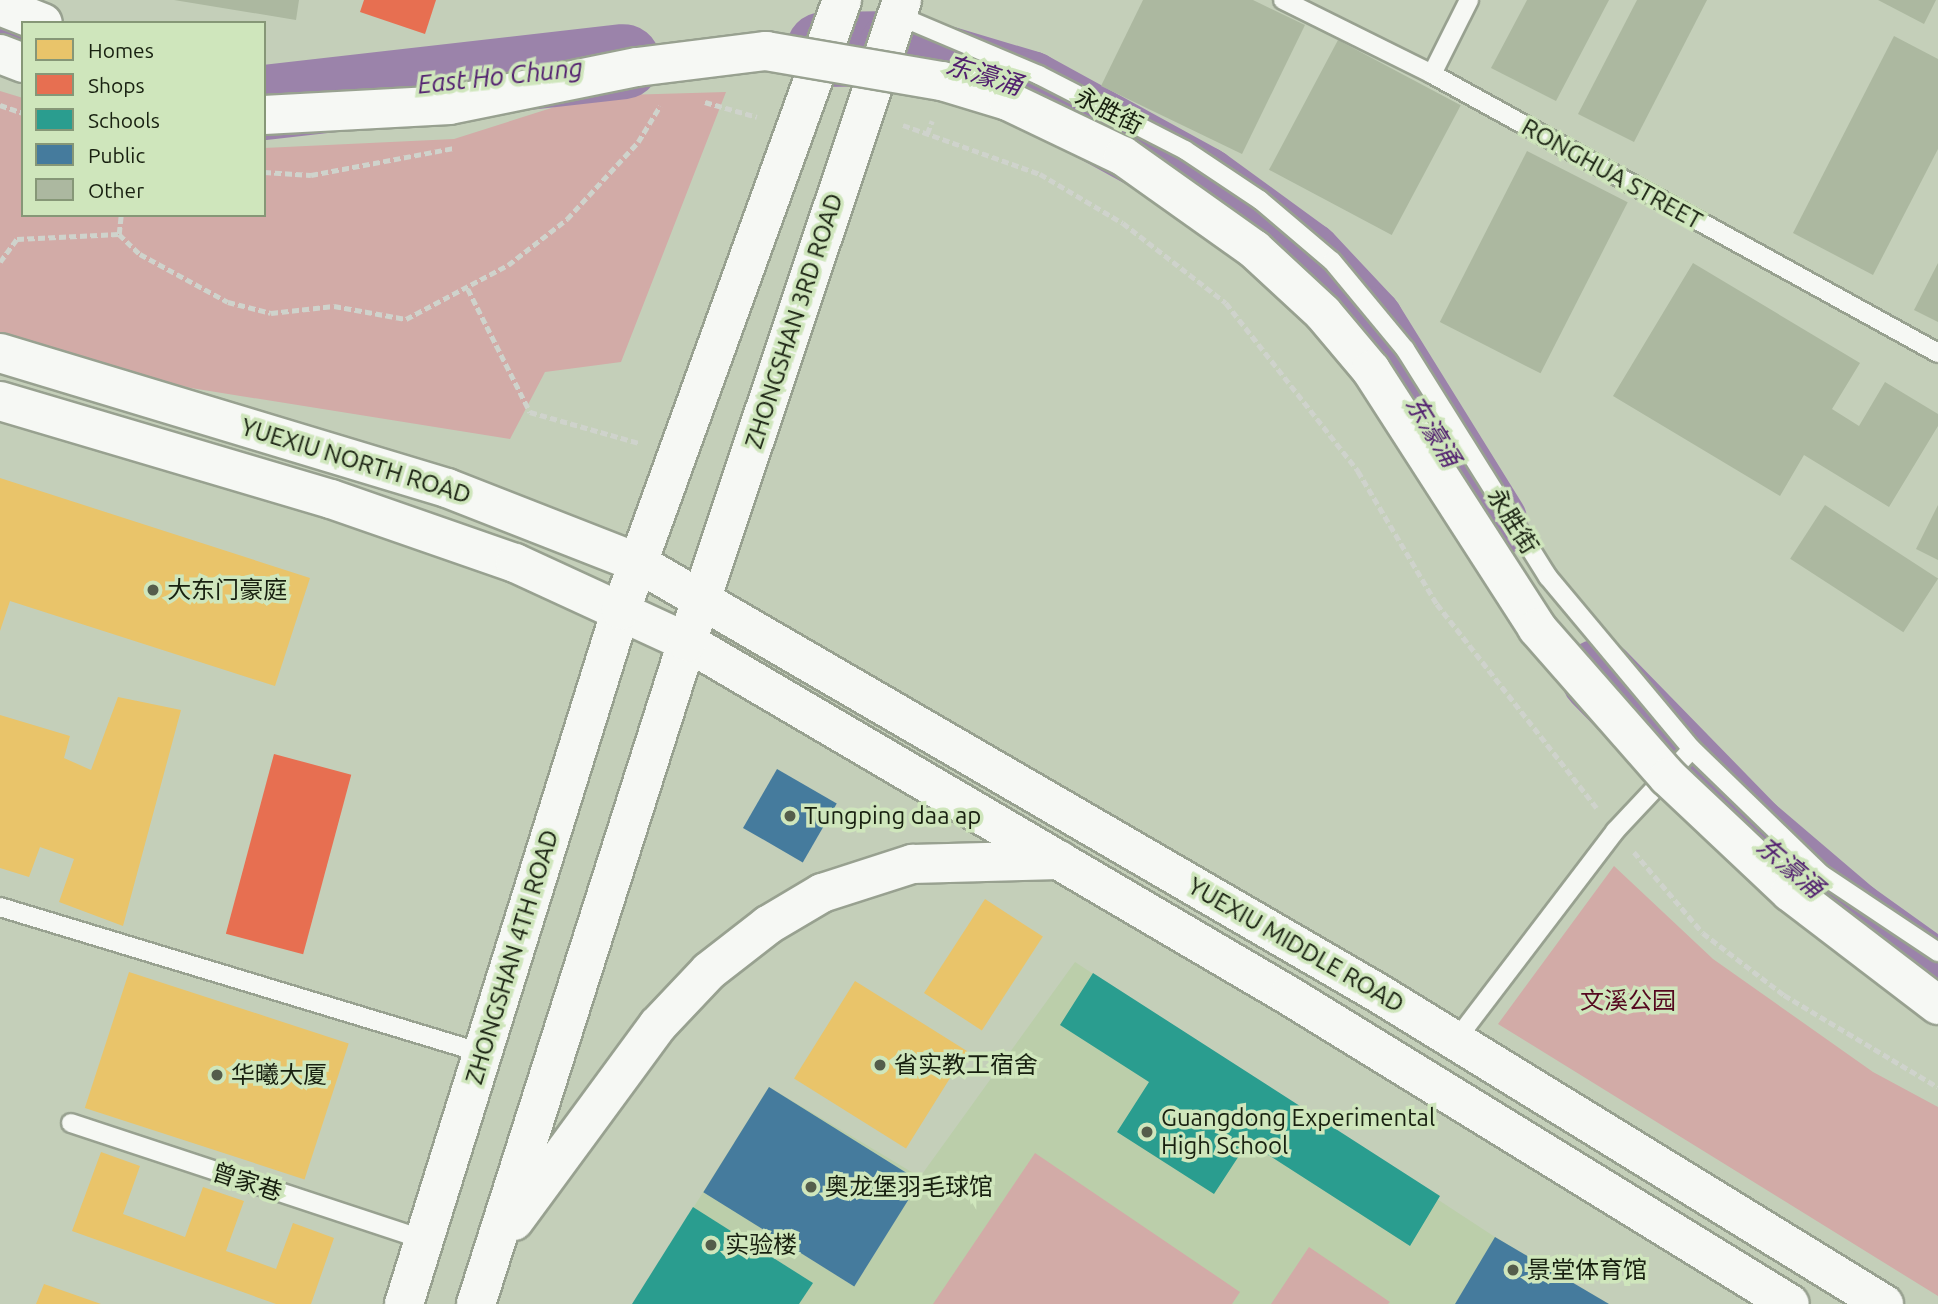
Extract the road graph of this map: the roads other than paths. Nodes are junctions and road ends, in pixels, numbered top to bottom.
1 (842, 0) edge
2 (1283, 0) edge
3 (1469, 0) edge
4 (0, 6) edge
5 (900, 7) edge
6 (38, 21) edge
7 (0, 54) edge
8 (21, 62) edge
9 (1432, 74) junction
10 (266, 92) edge
11 (266, 115) edge
12 (0, 353) edge
13 (1938, 353) edge
14 (0, 401) edge
15 (638, 563) junction
16 (702, 597) junction
17 (621, 610) junction
18 (687, 642) junction
19 (1689, 752) junction
20 (1059, 860) junction
21 (0, 906) edge
22 (1938, 952) edge
23 (1938, 999) edge
24 (1938, 1005) edge
25 (1456, 1041) junction
26 (482, 1053) junction
27 (71, 1123) dead end
28 (424, 1240) junction
29 (491, 1255) junction
30 (404, 1304) edge
31 (476, 1304) edge
32 (1790, 1304) edge
33 (1884, 1304) edge

1 - 15 main road
2 - 9 lane, RONGHUA STREET
3 - 9 lane
4 - 6 main road
5 - 16 main road, ZHONGSHAN 3RD ROAD
5 - 19 lane, 永胜街
7 - 8 main road
9 - 13 lane, RONGHUA STREET
10 - 23 main road, bridge
11 - 24 main road, bridge
12 - 15 main road, YUEXIU NORTH ROAD
14 - 17 main road, YUEXIU NORTH ROAD
15 - 16 main road, YUEXIU NORTH ROAD
15 - 17 main road
16 - 18 main road, ZHONGSHAN 3RD ROAD
16 - 25 main road, YUEXIU MIDDLE ROAD
17 - 18 main road, YUEXIU NORTH ROAD
17 - 26 main road, ZHONGSHAN 4TH ROAD
18 - 20 main road, YUEXIU MIDDLE ROAD
18 - 29 main road
19 - 22 lane, 永胜街
19 - 25 lane
20 - 29 main road
20 - 32 main road, YUEXIU MIDDLE ROAD
21 - 26 lane
25 - 33 main road, YUEXIU MIDDLE ROAD
26 - 28 main road, ZHONGSHAN 4TH ROAD
27 - 28 lane, 曾家巷
28 - 30 main road, ZHONGSHAN 4TH ROAD
29 - 31 main road

